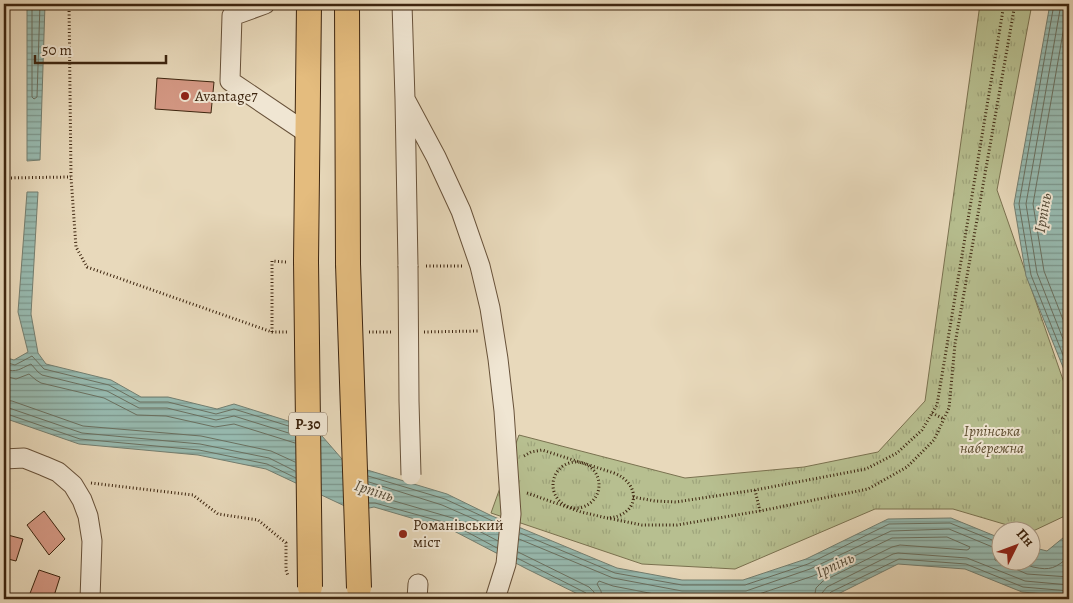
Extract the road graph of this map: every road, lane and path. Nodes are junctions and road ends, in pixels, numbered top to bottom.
1 (69, 4) edge
2 (265, 4) edge
3 (308, 4) edge
4 (347, 4) edge
5 (402, 4) edge
6 (1004, 4) edge
7 (1015, 4) edge
8 (406, 99) junction
9 (307, 133) junction
10 (71, 177) junction
11 (4, 178) edge
12 (972, 200) junction
13 (980, 202) junction
14 (298, 262) junction
15 (408, 266) junction
16 (480, 266) junction
17 (494, 331) junction
18 (272, 332) junction
19 (291, 332) dead end
20 (368, 332) dead end
21 (397, 332) dead end
22 (416, 332) dead end
23 (932, 413) junction
24 (944, 419) junction
25 (4, 447) edge
26 (24, 458) junction
27 (4, 459) edge
28 (519, 461) dead end
29 (583, 463) junction
30 (411, 475) dead end
31 (73, 485) junction
32 (522, 488) dead end
33 (755, 490) junction
34 (633, 497) junction
35 (568, 506) junction
36 (760, 511) junction
37 (607, 518) junction
38 (304, 588) edge
39 (359, 593) edge
40 (90, 599) edge
41 (495, 599) edge

1 - 10 path
2 - 9 street
3 - 9 main road, Р-30
4 - 39 main road, bridge
5 - 8 street
6 - 12 path
7 - 13 path
8 - 15 street
8 - 16 street
9 - 14 main road, Р-30
10 - 11 path
10 - 18 path
12 - 13 path
12 - 23 path
13 - 24 path
14 - 18 path
14 - 38 main road, Р-30, bridge
15 - 16 path
15 - 30 street, bridge
16 - 17 street
17 - 22 path
17 - 41 street
18 - 19 path
20 - 21 path
23 - 24 path
23 - 33 path
24 - 36 path
25 - 26 street
26 - 27 street
26 - 31 street
28 - 29 path
29 - 34 path
29 - 35 path
29 - 35 path
31 - 38 path
31 - 40 street
32 - 35 path
33 - 34 path
33 - 36 path
34 - 37 path
35 - 37 path
36 - 37 path

